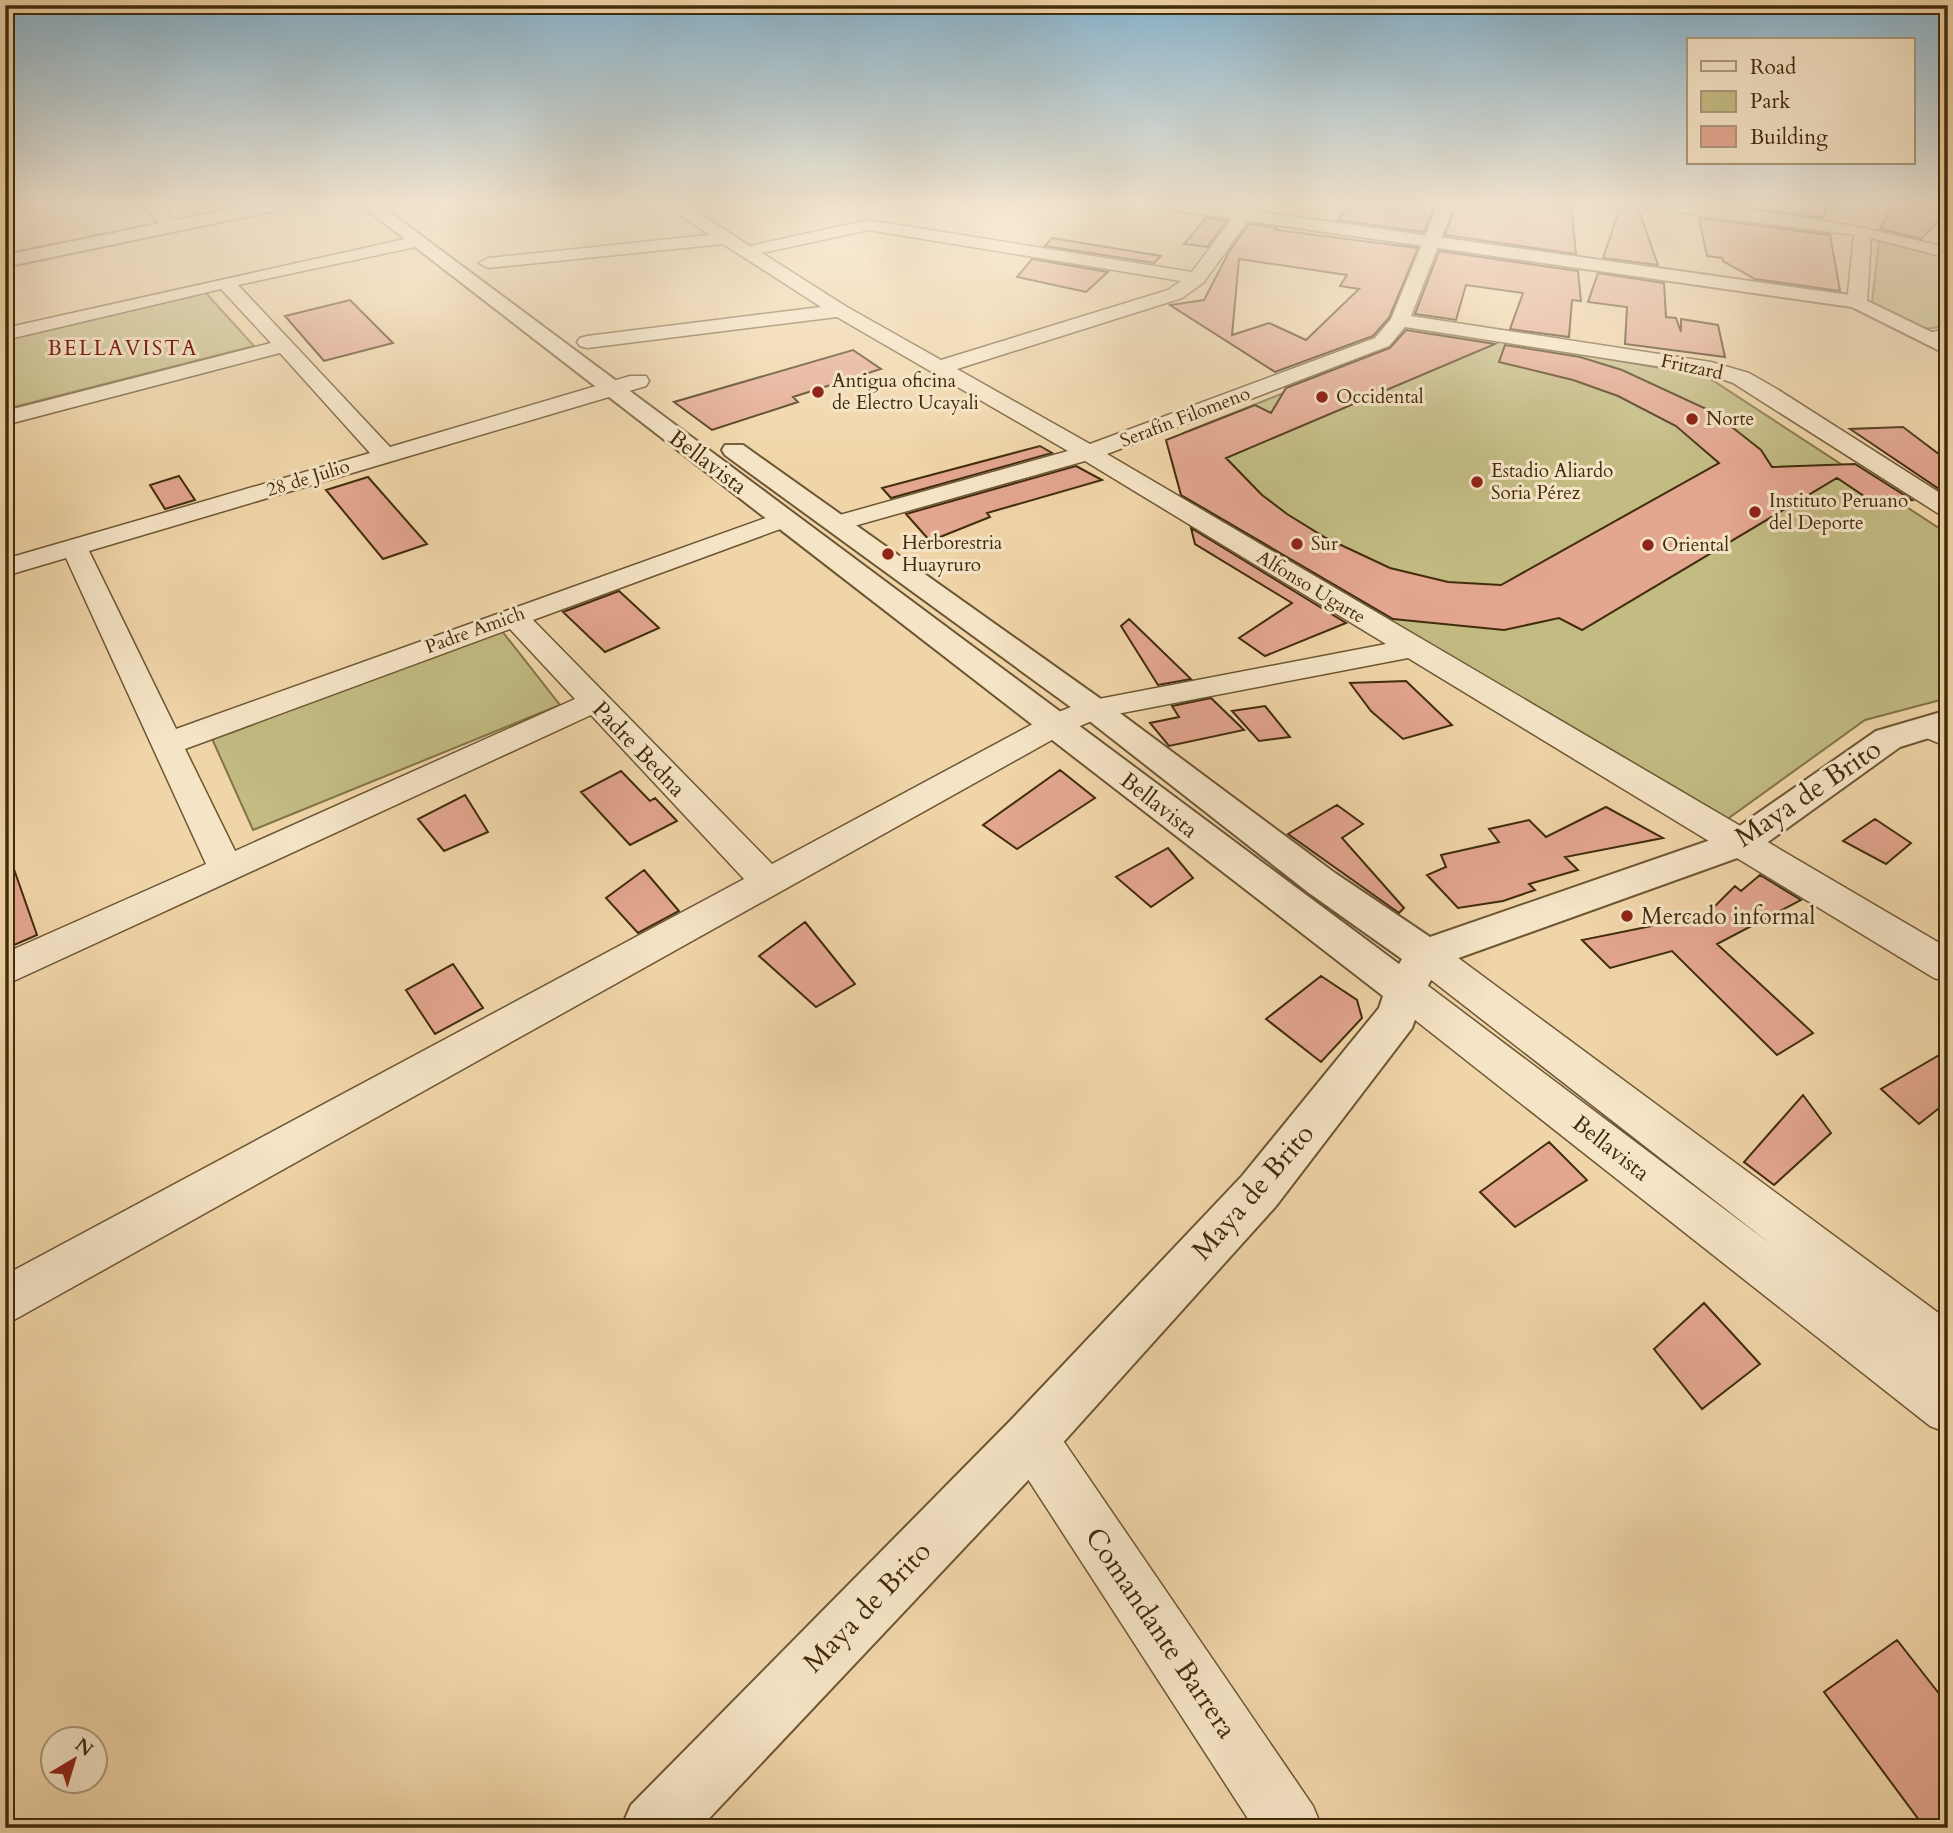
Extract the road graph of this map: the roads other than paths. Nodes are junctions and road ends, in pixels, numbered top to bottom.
1 (189, 291) edge
2 (233, 291) edge
3 (481, 291) edge
4 (523, 291) edge
5 (809, 291) edge
6 (1177, 291) edge
7 (1411, 291) edge
8 (1775, 291) edge
9 (1858, 291) edge
10 (1857, 302) junction
11 (840, 311) junction
12 (1400, 320) junction
13 (5, 334) edge
14 (1938, 337) edge
15 (587, 342) junction
16 (284, 346) junction
17 (1948, 349) edge
18 (937, 368) junction
19 (638, 381) junction
20 (611, 389) junction
21 (5, 418) edge
22 (1088, 453) junction
23 (385, 455) junction
24 (1948, 509) edge
25 (785, 519) junction
26 (838, 523) junction
27 (74, 547) junction
28 (5, 568) edge
29 (513, 615) junction
30 (1413, 648) junction
31 (594, 702) junction
32 (1094, 709) junction
33 (1055, 725) junction
34 (1941, 729) edge
35 (166, 744) junction
36 (1741, 843) junction
37 (226, 869) junction
38 (767, 881) junction
39 (1948, 967) edge
40 (5, 970) edge
41 (1415, 972) junction
42 (5, 1301) edge
43 (1948, 1350) edge
44 (1948, 1408) edge
45 (1031, 1438) junction
46 (654, 1828) edge
47 (1291, 1828) edge

1 - 13 street
2 - 16 street
3 - 20 street, Bellavista
4 - 15 street, Bellavista
5 - 11 street, Alfonso Ugarte
6 - 18 street
7 - 12 street, Serafín Filomeno
8 - 10 street
9 - 10 street
10 - 14 street
11 - 15 street
11 - 18 street, Alfonso Ugarte
12 - 22 street, Serafín Filomeno
12 - 24 street, Fritzard
14 - 17 street
15 - 19 street, Bellavista
16 - 21 street
16 - 23 street
18 - 22 street, Alfonso Ugarte
19 - 20 street, 28 de Julio
19 - 26 street, Bellavista
20 - 23 street, 28 de Julio
20 - 25 street, Bellavista
22 - 26 street, Serafín Filomeno
22 - 30 street, Alfonso Ugarte
23 - 27 street, 28 de Julio
25 - 29 street, Padre Amich
25 - 33 street, Bellavista
26 - 32 street, Bellavista
27 - 28 street, 28 de Julio
27 - 35 street
29 - 31 street, Padre Bedna
29 - 35 street, Padre Amich
30 - 32 street
30 - 36 street, Alfonso Ugarte
31 - 37 street
31 - 38 street, Padre Bedna
32 - 33 street
32 - 41 street, Bellavista
33 - 38 street
33 - 41 street, Bellavista
34 - 36 street, Maya de Brito
35 - 37 street
36 - 39 street, Alfonso Ugarte
36 - 41 street, Maya de Brito
37 - 40 street
38 - 42 street
41 - 43 street, Bellavista
41 - 44 street, Bellavista
41 - 45 street, Maya de Brito
45 - 46 street, Maya de Brito
45 - 47 street, Comandante Barrera

